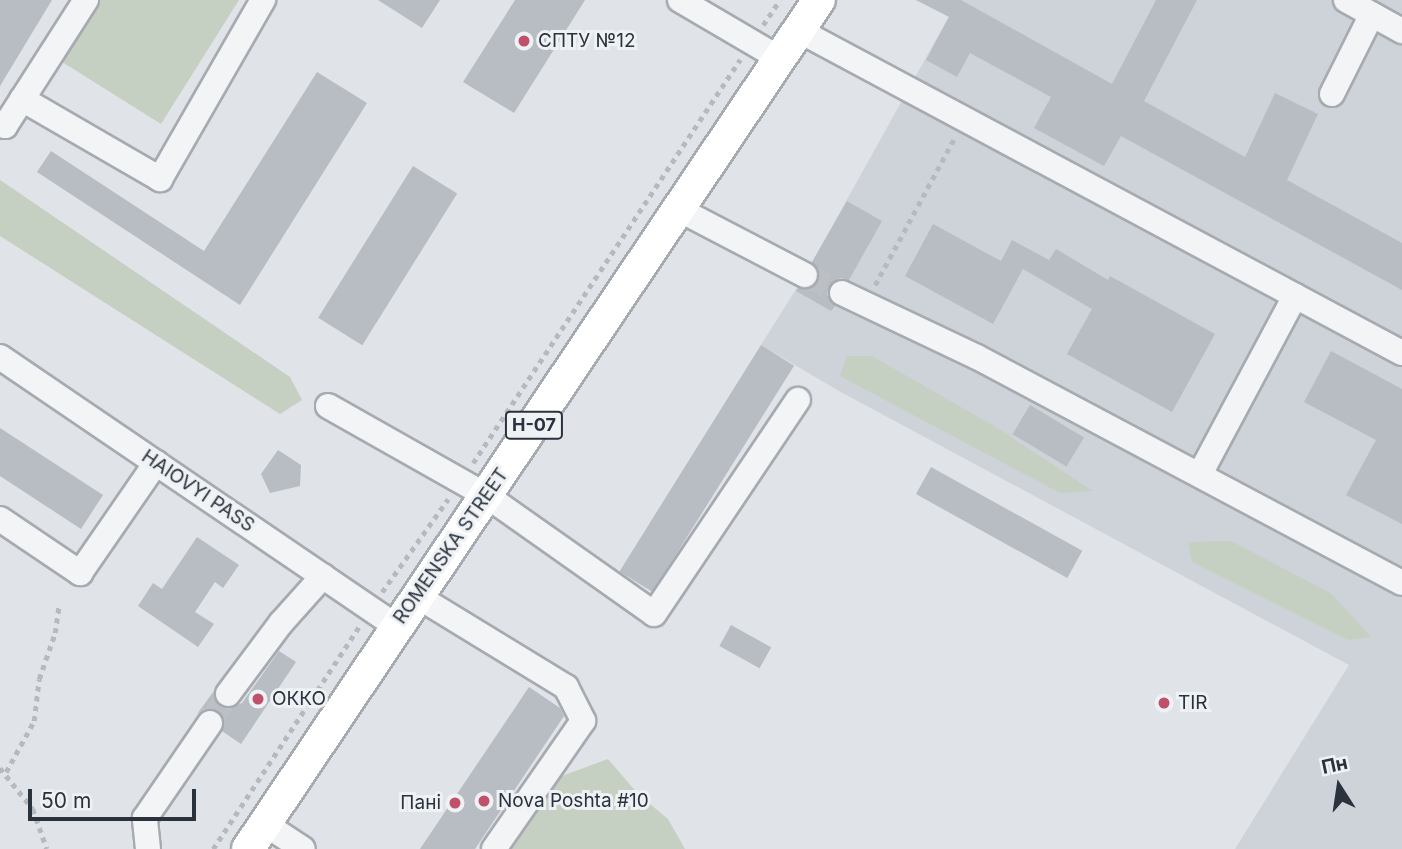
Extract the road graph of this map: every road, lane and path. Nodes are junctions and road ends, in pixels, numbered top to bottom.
1 (86, 0) edge
2 (263, 0) edge
3 (680, 0) edge
4 (780, 0) edge
5 (819, 0) edge
6 (1346, 0) edge
7 (1372, 14) junction
8 (798, 30) junction
9 (1402, 31) edge
10 (751, 41) junction
11 (779, 58) junction
12 (1332, 94) dead end
13 (22, 99) junction
14 (965, 120) junction
15 (0, 123) edge
16 (678, 209) junction
17 (805, 275) tunnel mouth
18 (873, 288) dead end
19 (842, 293) tunnel mouth
20 (1295, 296) junction
21 (1402, 353) edge
22 (0, 357) edge
23 (798, 400) dead end
24 (328, 406) dead end
25 (156, 463) junction
26 (1200, 474) junction
27 (474, 488) junction
28 (0, 519) edge
29 (323, 576) junction
30 (1402, 583) edge
31 (418, 596) junction
32 (59, 604) dead end
33 (383, 617) junction
34 (228, 694) tunnel mouth
35 (210, 723) tunnel mouth
36 (0, 768) edge
37 (6, 772) junction
38 (256, 836) edge
39 (47, 849) edge
40 (148, 849) edge
41 (213, 849) edge
42 (303, 849) edge
43 (494, 849) edge

1 - 13 street
2 - 13 street
3 - 10 street
4 - 10 path
5 - 8 main road, ROMENSKA STREET / Н-07
6 - 7 street
7 - 9 street
7 - 12 street
8 - 11 main road, ROMENSKA STREET / Н-07
8 - 14 street
10 - 11 street
10 - 27 path
11 - 16 main road, ROMENSKA STREET / Н-07
13 - 15 street
14 - 18 path
14 - 20 street
16 - 17 street
16 - 27 main road, ROMENSKA STREET / Н-07
19 - 26 street
20 - 21 street
20 - 26 street
22 - 25 street, HAIOVYI PASS
23 - 27 street
24 - 27 street
25 - 28 street
25 - 29 street, HAIOVYI PASS
26 - 30 street
27 - 31 main road, ROMENSKA STREET / Н-07
27 - 33 path
29 - 33 street, HAIOVYI PASS
29 - 34 street
31 - 33 main road, ROMENSKA STREET / Н-07
31 - 43 street
32 - 37 path
33 - 38 main road, ROMENSKA STREET / Н-07
33 - 41 path
35 - 40 street
36 - 37 path
37 - 39 path
38 - 42 street

